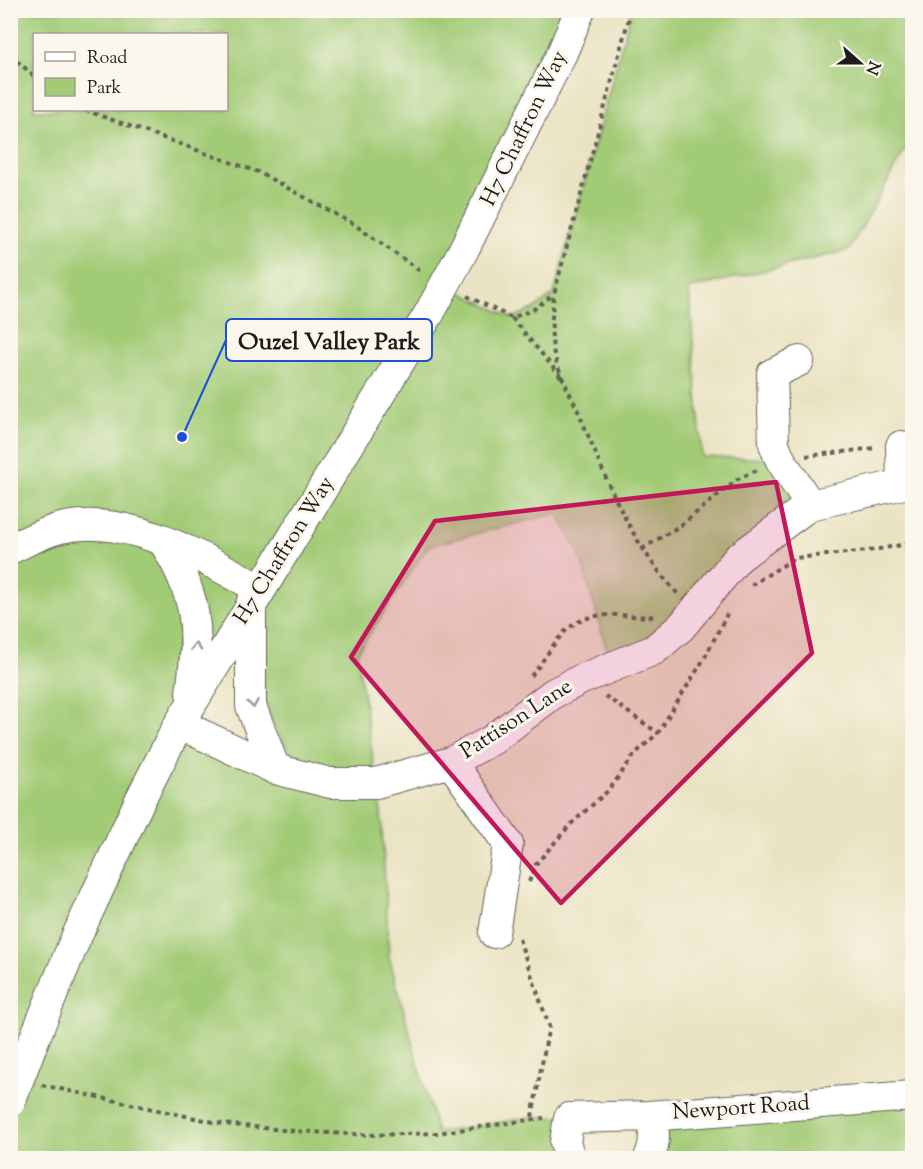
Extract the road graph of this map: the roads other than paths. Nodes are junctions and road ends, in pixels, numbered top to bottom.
1 (580, 10) edge
2 (799, 361) dead end
3 (901, 446) dead end
4 (907, 483) edge
5 (810, 505) junction
6 (162, 539) junction
7 (10, 549) edge
8 (256, 597) junction
9 (184, 716) junction
10 (451, 762) junction
11 (275, 770) junction
12 (506, 933) road end
13 (912, 1096) edge
14 (10, 1102) edge
15 (648, 1116) junction
16 (570, 1158) edge
17 (649, 1158) edge

1 - 8 street, H7 Chaffron Way, bridge
2 - 5 street
3 - 4 street
4 - 5 street, Pattison Lane
5 - 10 street, Pattison Lane
6 - 7 street
6 - 8 street
9 -> 6 street
8 - 9 street, H7 Chaffron Way
8 -> 11 street
9 - 11 street, Pattison Lane
9 - 14 street, H7 Chaffron Way, bridge
10 - 11 street, Pattison Lane
10 - 12 street
13 - 15 street, Newport Road
15 - 16 street, Newport Road
15 - 17 street

